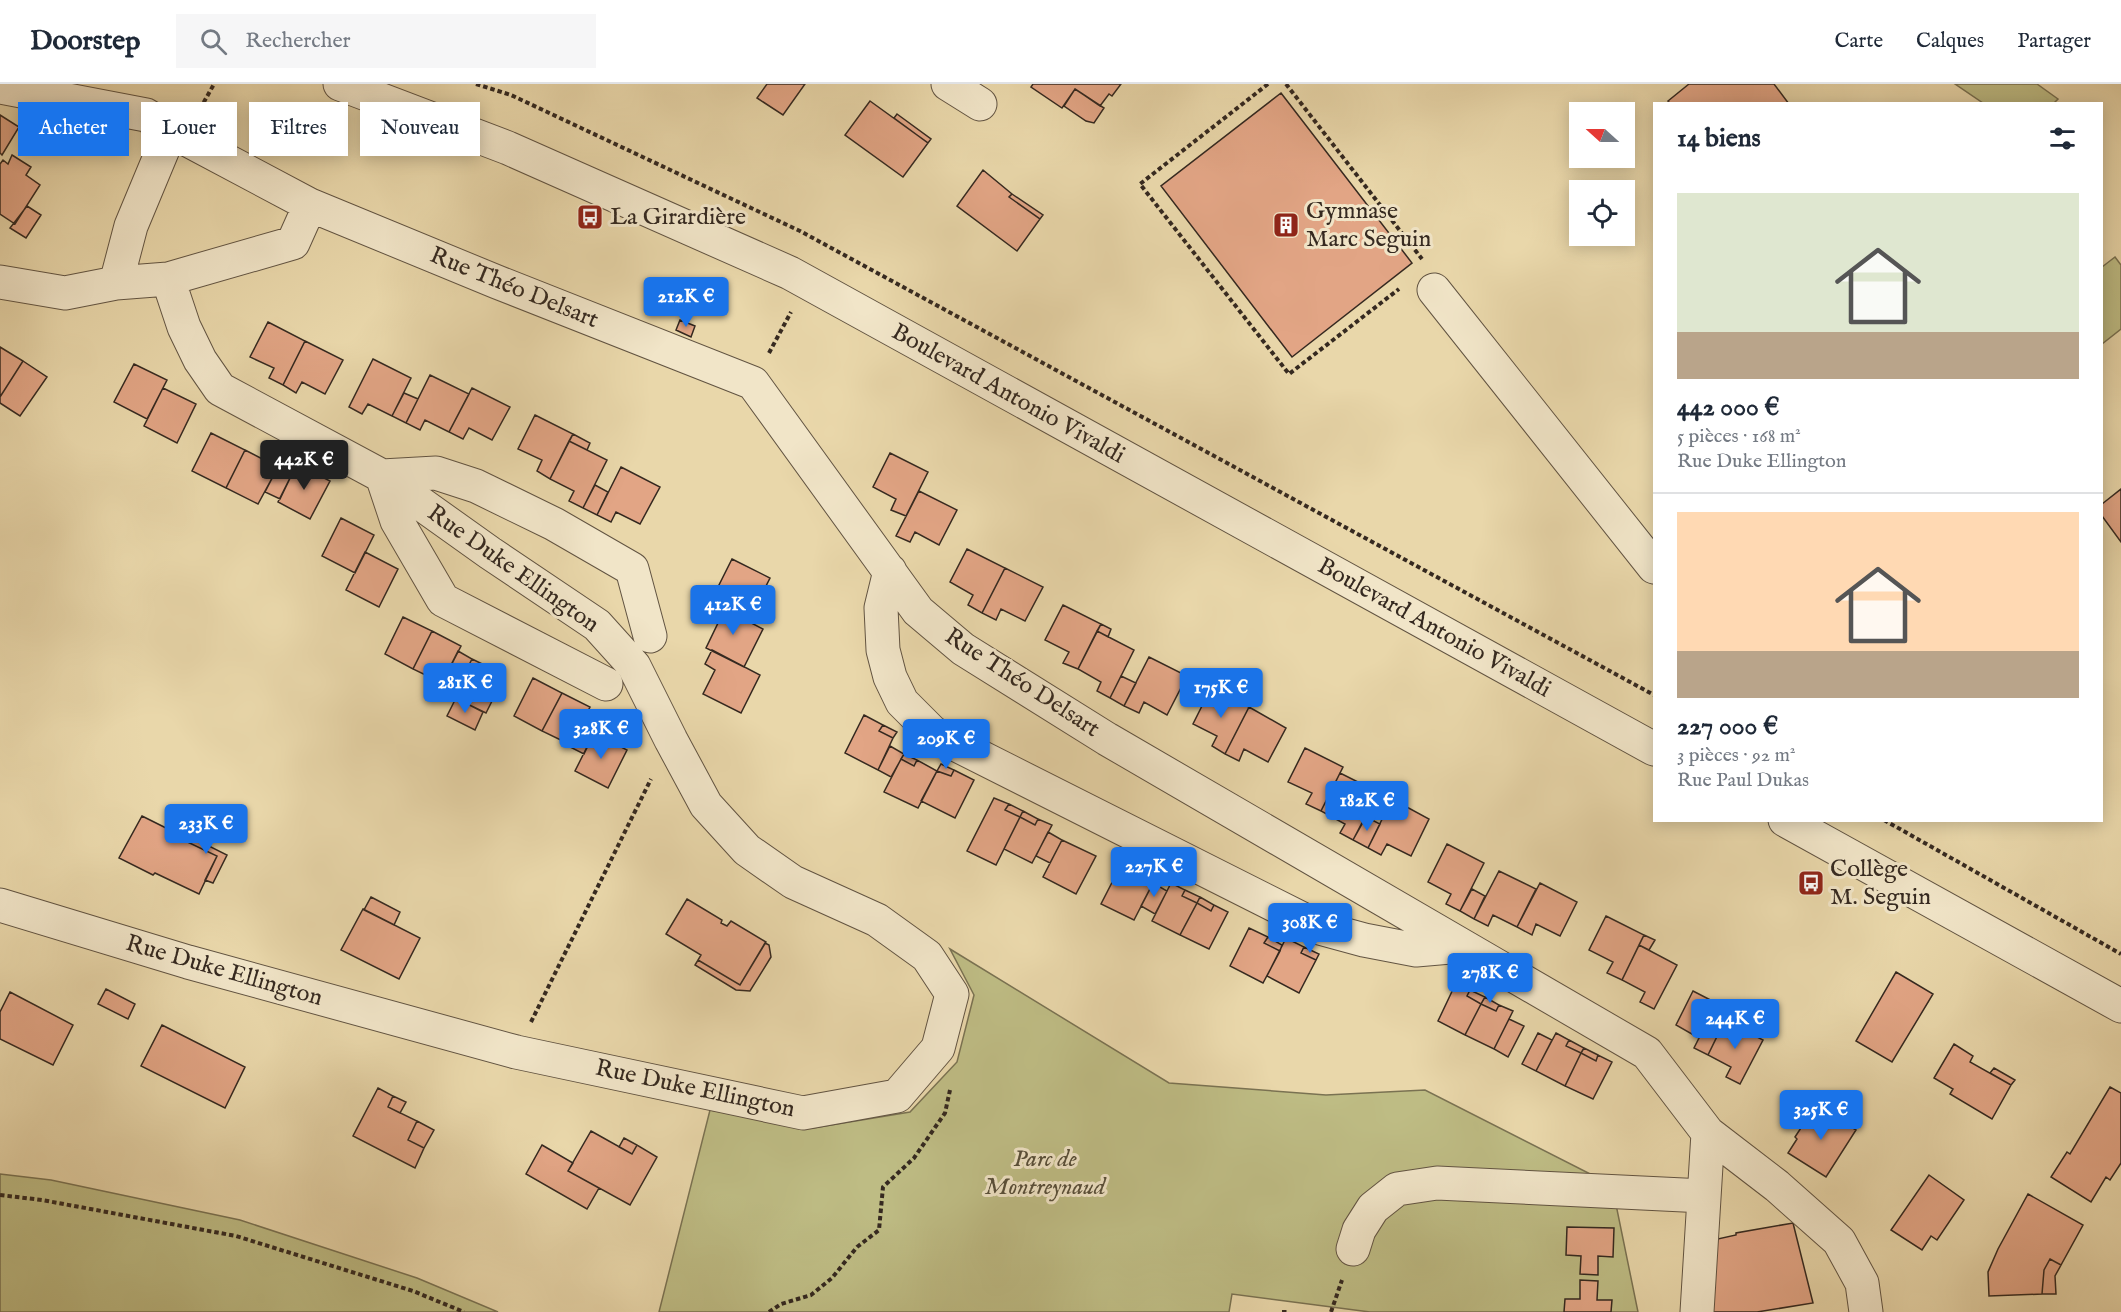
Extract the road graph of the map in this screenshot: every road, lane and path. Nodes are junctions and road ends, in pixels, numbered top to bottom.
1 (340, 84) edge
2 (476, 84) edge
3 (948, 84) edge
4 (1268, 84) edge
5 (1286, 84) edge
6 (0, 87) edge
7 (981, 104) dead end
8 (141, 113) edge
9 (160, 156) edge
10 (219, 156) edge
11 (310, 205) junction
12 (1431, 278) joint
13 (168, 279) junction
14 (0, 282) edge
15 (116, 283) junction
16 (807, 283) junction
17 (1400, 288) dead end
18 (753, 382) junction
19 (382, 476) junction
20 (1653, 566) edge
21 (890, 571) junction
22 (650, 636) dead end
23 (606, 684) dead end
24 (1653, 694) edge
25 (1653, 748) edge
26 (655, 772) dead end
27 (1789, 822) edge
28 (1888, 822) edge
29 (0, 905) edge
30 (1462, 946) junction
31 (2121, 954) edge
32 (2121, 1006) edge
33 (516, 1052) junction
34 (951, 1085) dead end
35 (1708, 1133) junction
36 (0, 1195) edge
37 (1704, 1196) junction
38 (1353, 1248) dead end
39 (464, 1312) edge
40 (769, 1312) edge
41 (1282, 1312) edge
42 (1287, 1312) edge
43 (1697, 1312) edge
44 (1866, 1312) edge

1 - 16 street, Boulevard Antonio Vivaldi
2 - 24 path, Boulevard Antonio Vivaldi
3 - 7 street
4 - 17 path
5 - 12 path
6 - 8 street, Rue Théo Delsart
9 - 15 street
10 - 11 street, Rue Théo Delsart
11 - 13 street
11 - 18 street, Rue Théo Delsart
12 - 20 street
13 - 15 street
13 - 19 street, Rue Duke Ellington
14 - 15 street
16 - 18 path
16 - 25 street, Boulevard Antonio Vivaldi
18 - 21 street, Rue Théo Delsart
19 - 22 street, Rue Duke Ellington
19 - 23 street, Rue Duke Ellington
19 - 33 street, Rue Duke Ellington
21 - 30 street, Rue Théo Delsart
21 - 30 street
26 - 33 path
27 - 32 street
28 - 31 path
29 - 33 street, Rue Duke Ellington
30 - 35 street, Rue Théo Delsart
34 - 40 path
35 - 37 street
35 - 44 street, Rue Théo Delsart
36 - 39 path
37 - 38 street
37 - 43 street
41 - 42 path

